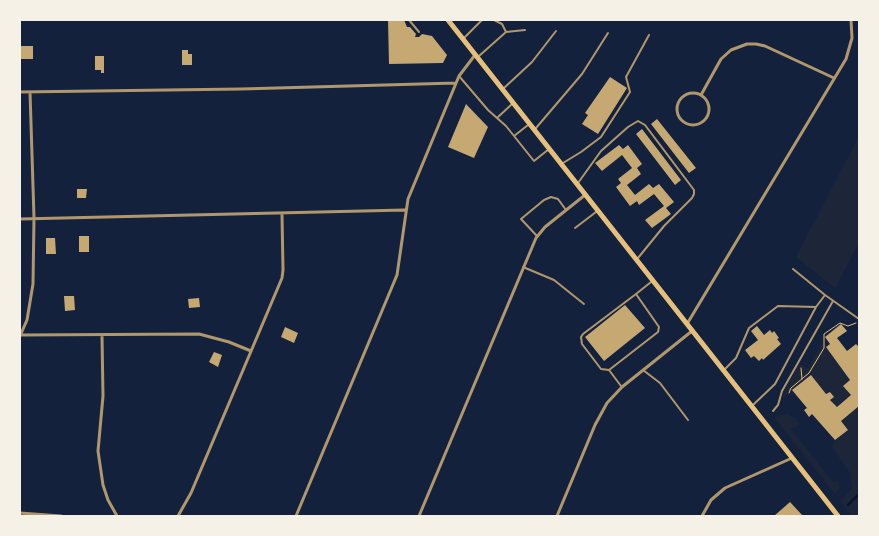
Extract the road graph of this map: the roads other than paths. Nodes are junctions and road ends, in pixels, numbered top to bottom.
1 (409, 20) edge
2 (448, 20) edge
3 (484, 20) edge
4 (494, 20) edge
5 (851, 20) edge
6 (525, 30) dead end
7 (556, 31) dead end
8 (419, 32) dead end
9 (506, 32) junction
10 (608, 33) dead end
11 (649, 36) dead end
12 (463, 40) junction
13 (476, 56) junction
14 (459, 76) junction
15 (834, 78) junction
16 (456, 83) junction
17 (502, 89) junction
18 (20, 92) edge
19 (30, 92) junction
20 (701, 95) junction
21 (513, 103) junction
22 (497, 118) junction
23 (529, 124) junction
24 (534, 130) junction
25 (514, 136) junction
26 (549, 149) junction
27 (561, 164) junction
28 (577, 184) junction
29 (585, 195) junction
30 (405, 210) junction
31 (566, 210) junction
32 (598, 210) junction
33 (282, 214) junction
34 (34, 218) junction
35 (20, 219) edge
36 (575, 228) dead end
37 (538, 236) junction
38 (636, 259) junction
39 (523, 267) junction
40 (793, 268) dead end
41 (653, 281) junction
42 (636, 294) junction
43 (825, 295) junction
44 (833, 302) junction
45 (584, 304) dead end
46 (816, 307) junction
47 (859, 320) edge
48 (687, 324) junction
49 (692, 331) junction
50 (20, 336) edge
51 (102, 336) junction
52 (251, 351) junction
53 (609, 370) junction
54 (643, 370) junction
55 (724, 371) junction
56 (622, 387) junction
57 (751, 406) junction
58 (773, 411) dead end
59 (688, 420) dead end
60 (792, 458) junction
61 (20, 513) edge
62 (61, 516) edge
63 (117, 516) edge
64 (178, 516) edge
65 (296, 516) edge
66 (419, 516) edge
67 (557, 516) edge
68 (702, 516) edge
69 (838, 516) edge

1 - 8 lane
2 - 12 main road
3 - 12 lane
4 - 9 lane
5 - 15 street
6 - 9 lane
7 - 17 lane
9 - 13 lane
10 - 24 lane
11 - 27 lane
12 - 13 main road
13 - 14 street
13 - 17 main road
14 - 16 street
14 - 22 lane
15 - 20 street
15 - 48 street
16 - 19 street
16 - 30 street
17 - 21 main road
18 - 19 street
19 - 34 street
20 - 20 street
21 - 22 lane
21 - 23 main road
22 - 25 lane
23 - 24 main road
23 - 25 lane
24 - 26 main road
25 - 26 lane
26 - 27 main road
27 - 28 main road
28 - 29 main road
28 - 38 lane
29 - 31 street
29 - 32 main road
30 - 33 street
30 - 65 street
31 - 37 street
31 - 37 lane
32 - 36 lane
32 - 38 main road
33 - 34 street
33 - 52 street
34 - 35 street
34 - 50 street
37 - 39 street
38 - 41 main road
39 - 45 lane
39 - 66 street
40 - 43 lane
41 - 42 lane
41 - 48 main road
42 - 53 lane
42 - 53 lane
43 - 44 lane
43 - 46 lane
44 - 47 lane
44 - 58 lane
46 - 55 lane
46 - 57 lane
48 - 49 main road
49 - 54 street
49 - 55 main road
50 - 51 street
51 - 52 street
51 - 63 street
52 - 64 street
53 - 56 lane
54 - 56 street
54 - 59 lane
55 - 57 main road
56 - 67 street
57 - 60 main road
60 - 68 street
60 - 69 main road
61 - 62 street

